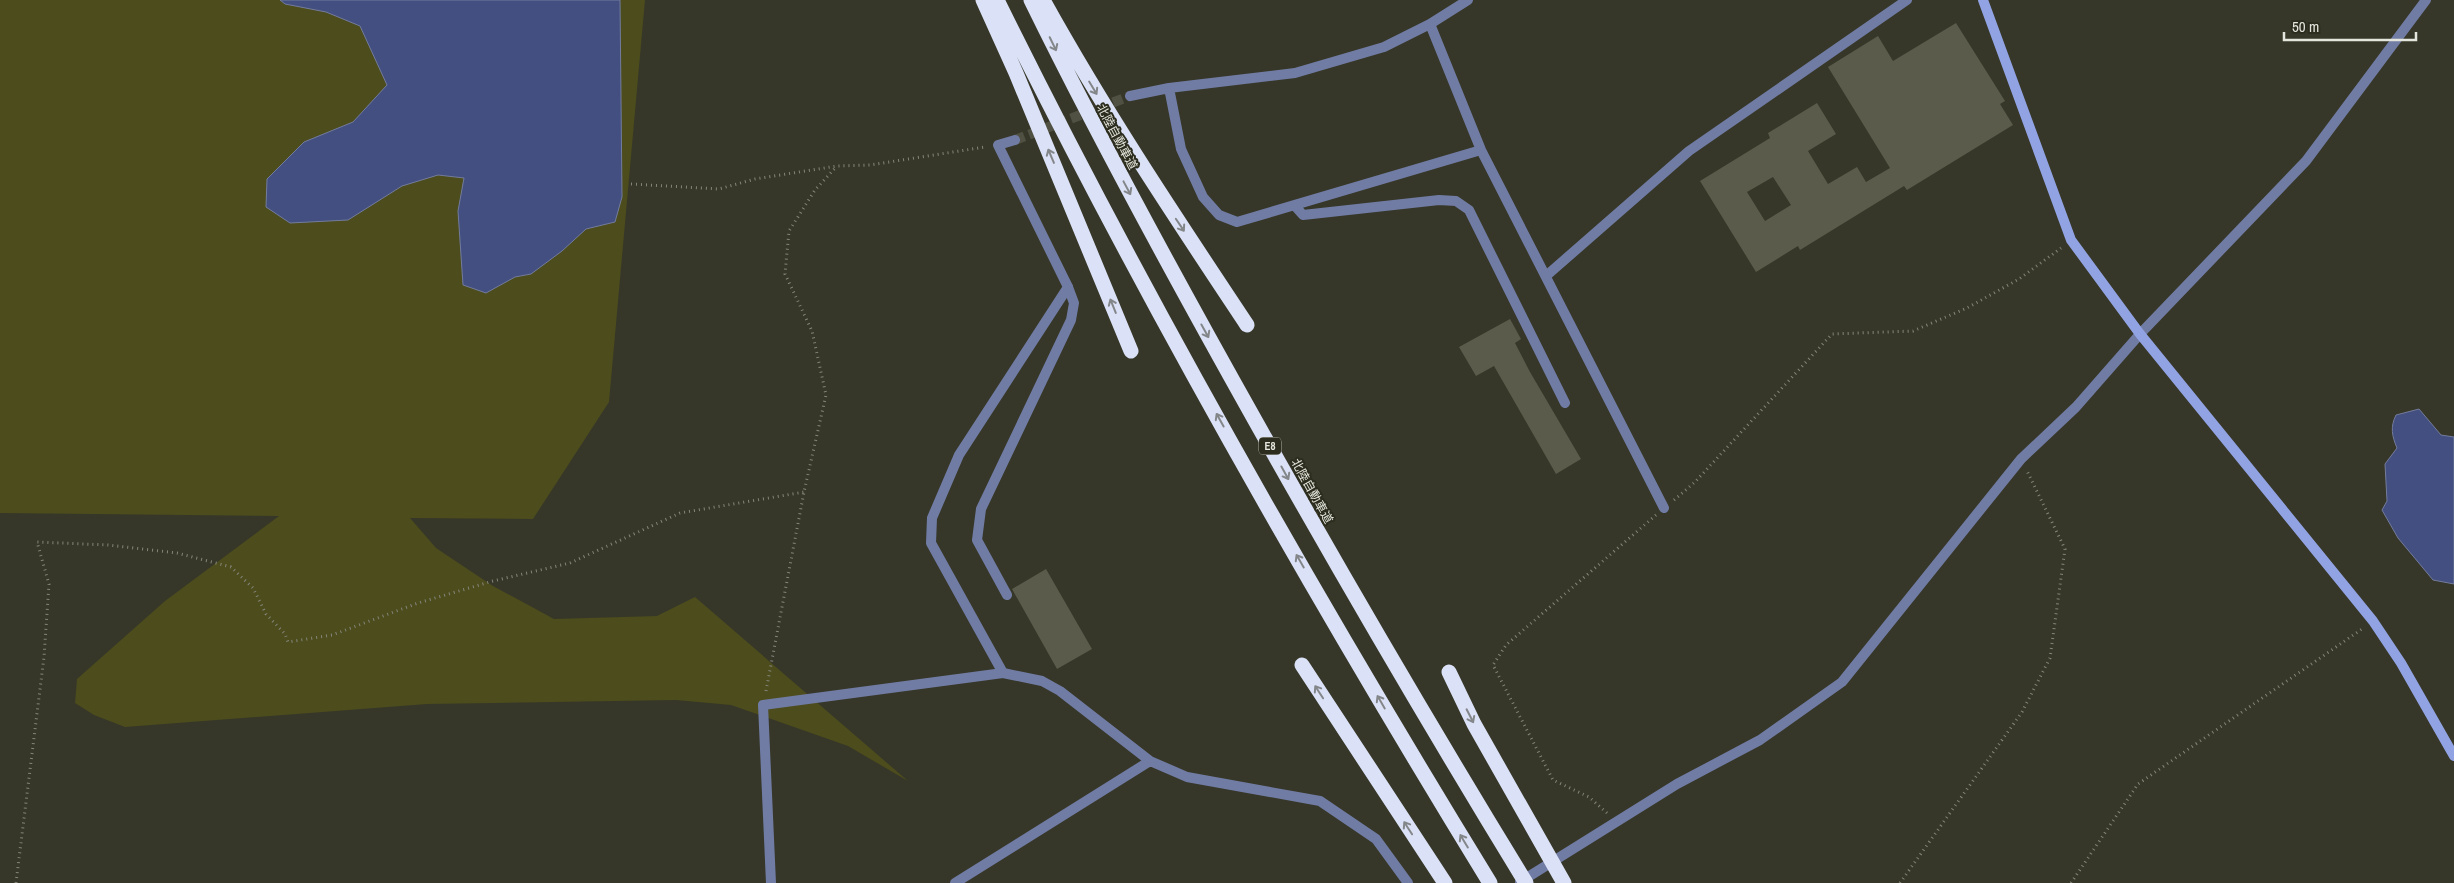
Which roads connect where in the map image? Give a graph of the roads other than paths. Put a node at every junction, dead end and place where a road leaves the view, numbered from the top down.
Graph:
1 (983, 0) edge
2 (997, 0) edge
3 (1031, 0) edge
4 (1043, 0) edge
5 (1468, 0) edge
6 (1907, 0) edge
7 (1983, 0) edge
8 (2426, 0) edge
9 (1430, 24) junction
10 (1169, 88) junction
11 (1130, 96) tunnel mouth
12 (1016, 140) tunnel mouth
13 (1481, 150) junction
14 (1295, 206) junction
15 (1546, 276) junction
16 (1068, 287) junction
17 (1247, 325) dead end
18 (2140, 334) junction
19 (1130, 351) dead end
20 (1565, 403) dead end
21 (1664, 508) road end
22 (1007, 595) dead end
23 (1302, 665) dead end
24 (1449, 672) dead end
25 (1003, 674) junction
26 (2454, 756) edge
27 (1150, 761) junction
28 (771, 883) edge
29 (955, 883) edge
30 (1408, 883) edge
31 (1445, 883) edge
32 (1490, 883) edge
33 (1519, 883) edge
34 (1526, 883) edge
35 (1564, 883) edge

19 -> 1 highway
32 -> 2 highway, E8
3 -> 34 highway, 北陸自動車道 / E8
4 -> 17 highway
5 - 9 street
6 - 15 street
7 - 18 street
8 - 18 street
9 - 10 street
9 - 13 street
10 - 11 street
10 - 14 street
12 - 16 street
13 - 14 street
13 - 15 street
14 - 20 street
15 - 21 street
16 - 22 street
16 - 25 street
18 - 26 street
18 - 33 street
31 -> 23 highway
24 -> 35 highway
25 - 27 street
25 - 28 street
27 - 29 street
27 - 30 street

